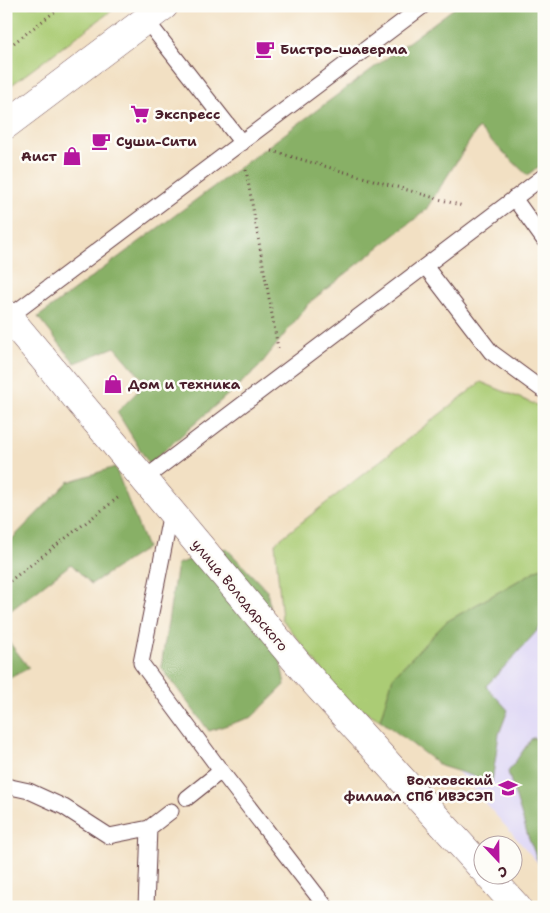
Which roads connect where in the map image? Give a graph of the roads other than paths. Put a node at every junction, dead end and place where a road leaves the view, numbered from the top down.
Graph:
1 (423, 6) edge
2 (155, 13) edge
3 (6, 125) edge
4 (242, 143) junction
5 (544, 176) edge
6 (514, 198) junction
7 (544, 240) edge
8 (425, 266) junction
9 (8, 316) edge
10 (544, 391) edge
11 (144, 479) junction
12 (171, 512) junction
13 (221, 771) junction
14 (6, 786) edge
15 (187, 798) dead end
16 (171, 811) dead end
17 (148, 828) junction
18 (472, 857) edge
19 (498, 886) edge
20 (146, 907) edge
21 (326, 907) edge
22 (518, 907) edge

1 - 4 lane
2 - 3 street
2 - 4 lane
4 - 9 lane
5 - 6 lane
6 - 7 lane
6 - 8 lane
8 - 10 lane
8 - 11 lane
9 - 11 street, улица Володарского
11 - 12 street, улица Володарского
12 - 13 lane
12 - 18 street, улица Володарского
13 - 15 lane
13 - 21 lane
14 - 17 lane
16 - 17 lane
17 - 20 lane
19 - 22 street

